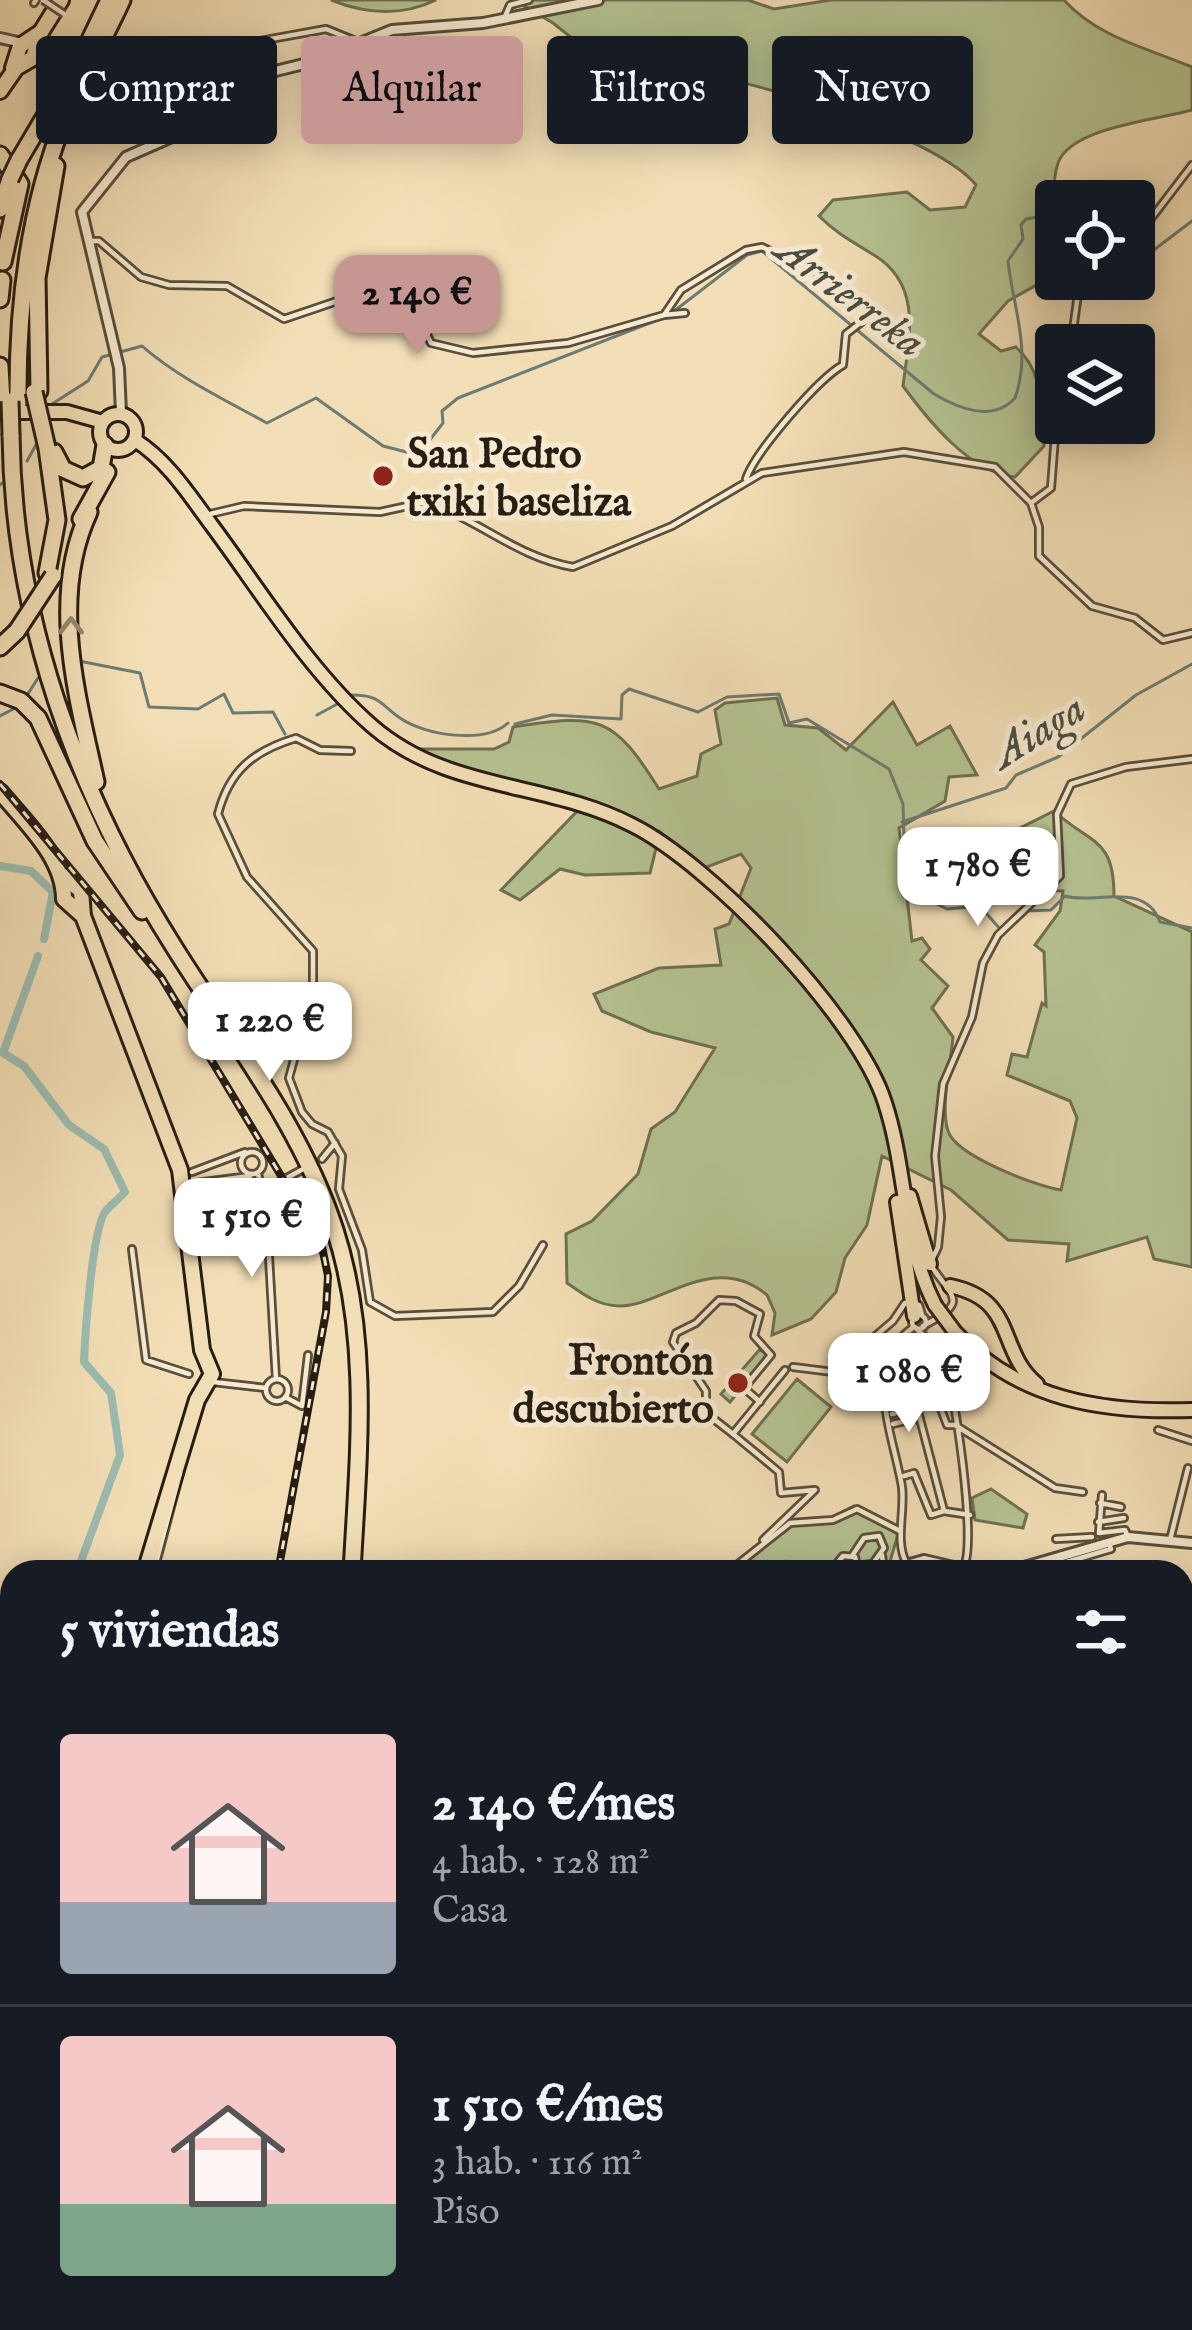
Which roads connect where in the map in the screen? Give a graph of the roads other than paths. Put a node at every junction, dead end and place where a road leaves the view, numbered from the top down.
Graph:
1 (109, 0) edge
2 (122, 0) edge
3 (529, 0) edge
4 (598, 0) edge
5 (38, 1) edge
6 (64, 11) edge
7 (504, 19) junction
8 (91, 36) edge
9 (104, 36) edge
10 (344, 36) edge
11 (378, 36) edge
12 (277, 37) edge
13 (3, 40) edge
14 (26, 51) junction
15 (0, 91) edge
16 (36, 131) edge
17 (45, 144) edge
18 (56, 144) edge
19 (64, 144) edge
20 (156, 144) edge
21 (0, 155) edge
22 (1192, 165) edge
23 (0, 209) edge
24 (1155, 213) edge
25 (88, 241) junction
26 (3, 271) edge
27 (0, 298) edge
28 (685, 313) dead end
29 (664, 314) junction
30 (0, 366) edge
31 (121, 413) junction
32 (8, 418) edge
33 (113, 437) junction
34 (1054, 444) edge
35 (49, 446) junction
36 (107, 472) junction
37 (746, 480) junction
38 (1031, 503) junction
39 (205, 517) junction
40 (50, 574) junction
41 (1192, 633) edge
42 (0, 646) edge
43 (0, 693) edge
44 (351, 751) dead end
45 (1192, 759) edge
46 (96, 782) junction
47 (0, 792) edge
48 (201, 990) junction
49 (335, 1143) junction
50 (896, 1148) junction
51 (333, 1151) junction
52 (245, 1152) junction
53 (342, 1156) junction
54 (322, 1159) dead end
55 (899, 1165) junction
56 (305, 1168) dead end
57 (192, 1172) dead end
58 (257, 1176) junction
59 (196, 1183) dead end
60 (274, 1183) junction
61 (263, 1191) junction
62 (543, 1245) dead end
63 (132, 1249) dead end
64 (930, 1264) junction
65 (952, 1293) junction
66 (936, 1312) junction
67 (915, 1319) junction
68 (308, 1355) dead end
69 (925, 1371) junction
70 (908, 1373) junction
71 (201, 1376) junction
72 (276, 1379) junction
73 (266, 1388) junction
74 (284, 1397) junction
75 (1070, 1400) junction
76 (760, 1402) junction
77 (1192, 1410) edge
78 (917, 1418) junction
79 (902, 1422) junction
80 (893, 1424) dead end
81 (955, 1425) junction
82 (1158, 1430) dead end
83 (733, 1434) junction
84 (1192, 1441) edge
85 (933, 1468) junction
86 (1188, 1468) dead end
87 (914, 1473) junction
88 (904, 1476) dead end
89 (1083, 1492) dead end
90 (1121, 1507) dead end
91 (944, 1511) junction
92 (970, 1515) junction
93 (1124, 1518) dead end
94 (1099, 1522) junction
95 (902, 1532) junction
96 (1092, 1537) dead end
97 (1057, 1539) dead end
98 (764, 1540) junction
99 (1170, 1540) junction
100 (1116, 1542) junction
101 (1192, 1543) edge
102 (854, 1557) junction
103 (150, 1560) edge
104 (356, 1560) edge
105 (357, 1560) edge
106 (742, 1560) edge
107 (840, 1560) edge
108 (856, 1560) edge
109 (883, 1560) edge
110 (906, 1560) edge
111 (970, 1560) edge
112 (1051, 1560) edge
113 (1066, 1560) edge

1 - 8 highway
2 - 9 highway
3 - 7 street
4 - 7 street
5 - 6 street, bridge
6 - 14 highway
7 - 11 street
10 - 12 street
13 - 14 street
14 - 15 highway
16 - 23 highway, bridge
17 - 32 highway
18 - 32 highway
19 - 35 highway, bridge
20 - 25 street
21 - 26 highway
22 - 24 street
25 - 29 street
25 - 31 street
26 - 27 highway
28 - 29 street
29 - 37 street
30 - 32 highway
31 - 33 main road
31 - 33 main road
32 - 33 main road
32 - 46 highway
32 - 48 highway
33 - 35 highway
33 - 36 highway
33 - 39 main road
34 - 38 street
35 - 40 highway
36 - 40 highway
46 -> 36 highway
37 - 38 street
37 - 39 street
38 - 41 street
39 - 50 main road
40 - 42 highway, bridge
43 - 48 highway
44 - 49 street
45 - 64 street
46 - 105 highway
47 - 71 highway
48 - 104 highway
49 - 51 street
49 - 53 street
50 - 55 main road
50 - 64 main road
51 - 53 street
51 - 54 street
52 - 57 street
52 - 58 street
52 - 58 street
53 - 62 street
55 - 66 main road
55 - 67 main road
56 - 60 street
58 - 59 street
58 - 60 street
58 - 61 street
60 - 61 street
61 - 72 street
63 - 71 street
64 - 65 street
65 - 66 street
65 - 75 main road
66 - 67 street
66 - 75 main road, bridge
67 - 69 street
67 - 76 street
67 - 81 street
67 - 95 street
68 - 74 street
69 - 70 street
69 - 81 street
70 - 78 street
70 - 79 street
71 - 73 street
71 - 103 highway
72 - 73 street
72 - 74 street
73 - 74 street
75 - 77 main road
76 - 83 street
76 - 83 street
78 - 79 street
78 - 85 street
79 - 80 street
81 - 89 street
81 - 92 street
82 - 84 street
83 - 98 street
85 - 87 street
85 - 91 street
86 - 99 street
87 - 88 street
87 - 91 street
90 - 94 street
91 - 92 street
92 - 111 street
93 - 94 street
94 - 100 street
95 - 98 street
95 - 110 street
96 - 97 street
98 - 106 street
99 - 100 street
99 - 101 street
100 - 112 street
100 - 113 street
102 - 107 street
102 - 108 street
102 - 109 street

